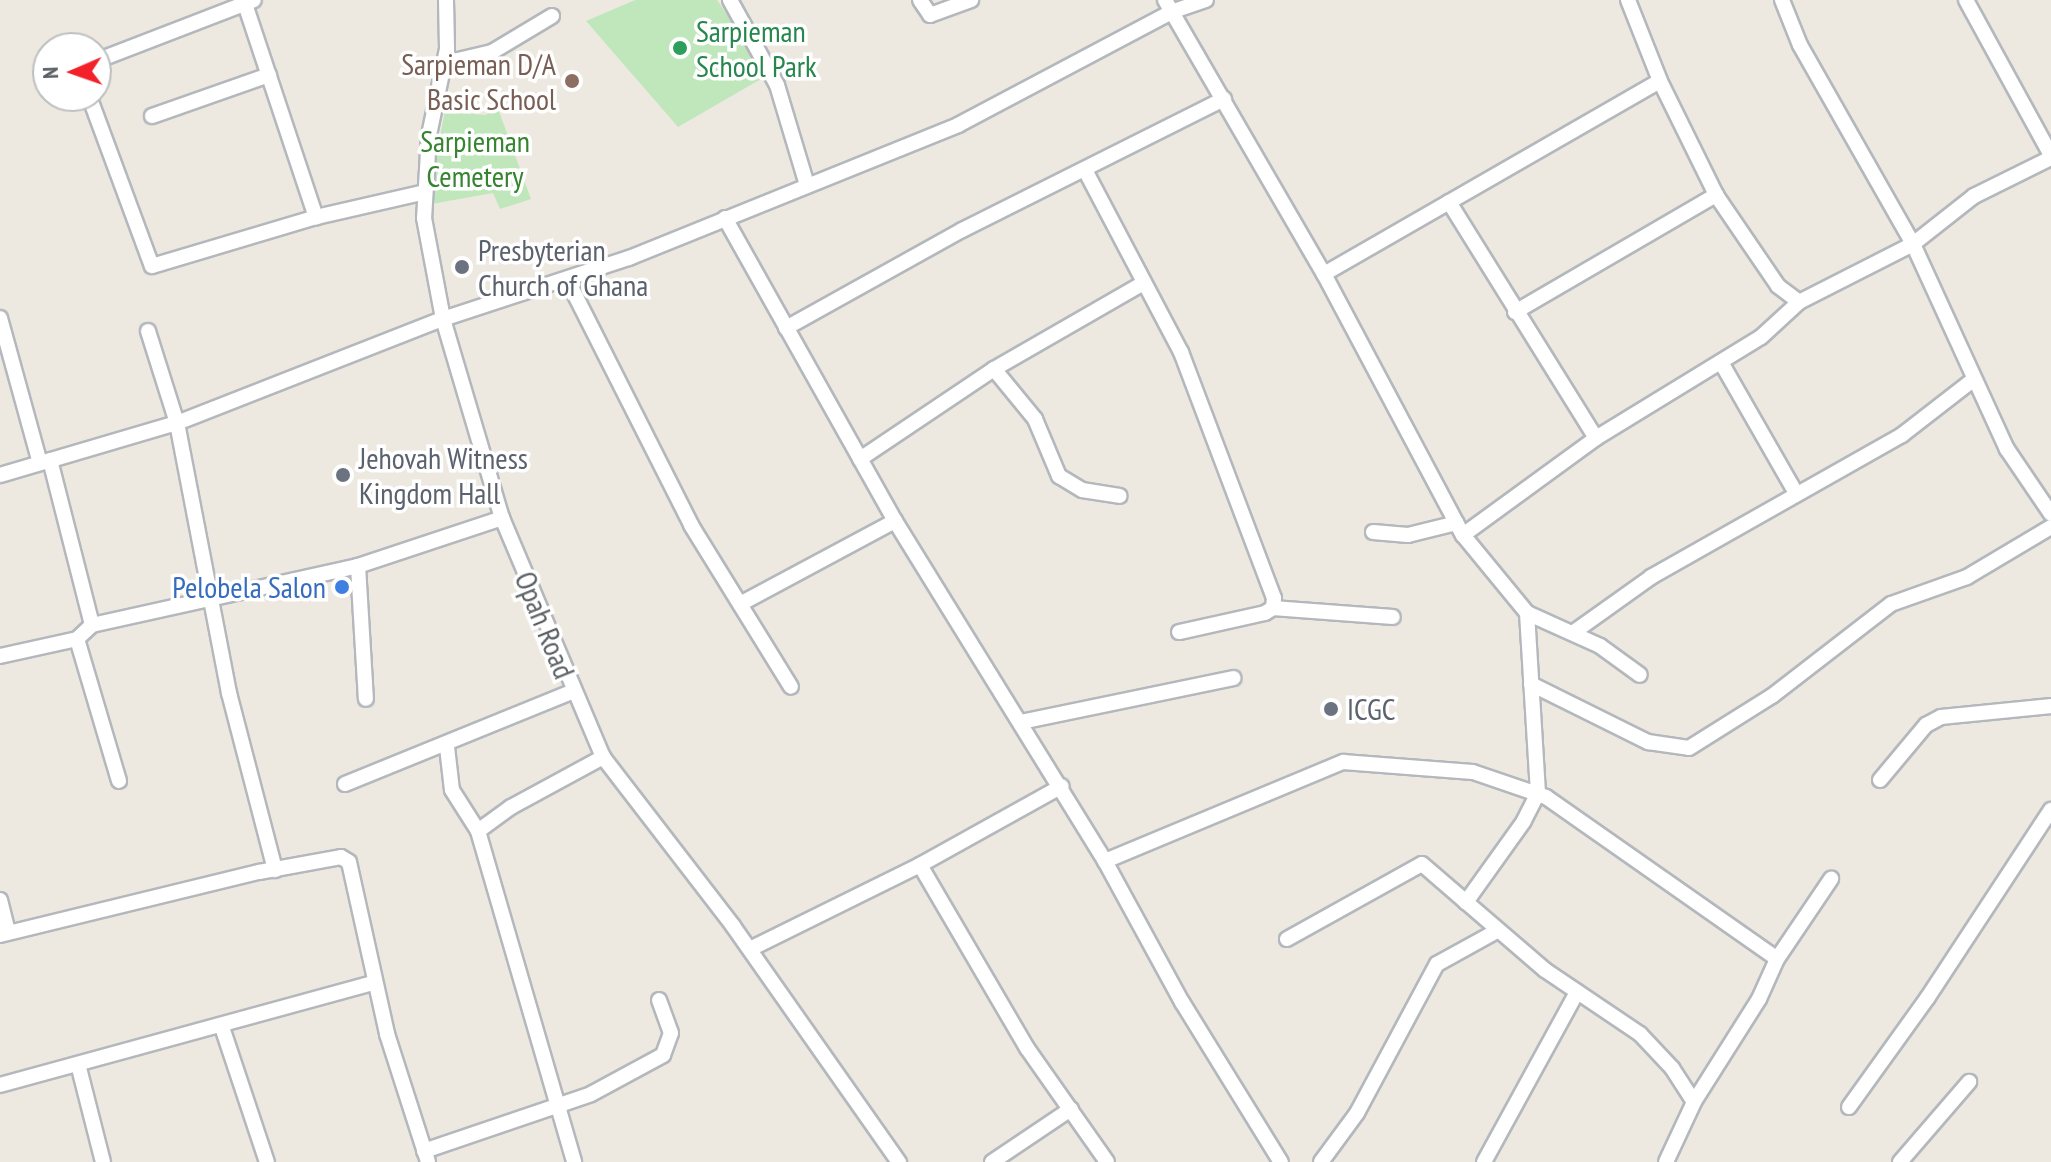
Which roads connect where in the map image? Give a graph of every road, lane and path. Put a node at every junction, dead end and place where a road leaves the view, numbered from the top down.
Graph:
1 (446, 0) edge
2 (730, 0) edge
3 (920, 0) edge
4 (971, 0) edge
5 (1206, 0) edge
6 (1628, 0) edge
7 (1966, 0) edge
8 (1783, 1) edge
9 (250, 2) edge
10 (1168, 6) edge
11 (552, 16) dead end
12 (112, 55) edge
13 (445, 63) junction
14 (269, 75) junction
15 (1660, 81) junction
16 (1224, 99) junction
17 (95, 112) edge
18 (152, 116) dead end
19 (2051, 156) edge
20 (1085, 170) junction
21 (807, 185) junction
22 (421, 193) junction
23 (1716, 195) junction
24 (1449, 202) junction
25 (316, 217) junction
26 (725, 218) junction
27 (1913, 244) junction
28 (1324, 274) junction
29 (568, 281) junction
30 (1142, 284) junction
31 (1799, 302) junction
32 (1515, 312) junction
33 (0, 318) edge
34 (443, 319) junction
35 (786, 328) junction
36 (148, 331) dead end
37 (1722, 364) junction
38 (994, 369) junction
39 (8, 374) edge
40 (1973, 380) junction
41 (177, 423) junction
42 (1596, 438) junction
43 (860, 459) junction
44 (45, 461) junction
45 (0, 475) edge
46 (1796, 493) junction
47 (1120, 496) dead end
48 (2051, 514) edge
49 (502, 518) junction
50 (895, 521) junction
51 (2051, 527) edge
52 (1460, 529) junction
53 (1373, 532) dead end
54 (358, 566) junction
55 (212, 598) junction
56 (740, 604) junction
57 (1273, 608) junction
58 (1527, 613) junction
59 (1393, 617) dead end
60 (92, 625) junction
61 (1179, 632) dead end
62 (1574, 632) junction
63 (77, 639) junction
64 (0, 656) edge
65 (1640, 675) dead end
66 (1234, 678) dead end
67 (1531, 684) junction
68 (791, 687) dead end
69 (572, 692) junction
70 (366, 699) dead end
71 (2051, 706) edge
72 (1021, 722) junction
73 (447, 747) junction
74 (603, 757) junction
75 (1880, 780) dead end
76 (119, 781) dead end
77 (345, 784) dead end
78 (1062, 786) junction
79 (1538, 793) junction
80 (2051, 810) edge
81 (478, 831) junction
82 (1105, 861) junction
83 (920, 865) junction
84 (275, 870) junction
85 (1831, 879) dead end
86 (0, 900) edge
87 (1466, 902) junction
88 (1495, 932) junction
89 (4, 933) edge
90 (1287, 939) dead end
91 (750, 949) junction
92 (1777, 959) junction
93 (374, 983) junction
94 (1577, 992) junction
95 (659, 1000) dead end
96 (222, 1027) junction
97 (78, 1064) junction
98 (1969, 1082) dead end
99 (0, 1085) edge
100 (1694, 1102) junction
101 (555, 1107) junction
102 (1849, 1107) dead end
103 (1071, 1109) junction
104 (426, 1156) edge
105 (103, 1162) edge
106 (267, 1162) edge
107 (574, 1162) edge
108 (899, 1162) edge
109 (992, 1162) edge
110 (1107, 1162) edge
111 (1281, 1162) edge
112 (1321, 1162) edge
113 (1484, 1162) edge
114 (1666, 1162) edge
115 (1900, 1162) edge

1 - 13 street, Opah Road
2 - 21 street
3 - 4 street
5 - 10 street
6 - 15 street
7 - 19 street
8 - 27 street
9 - 12 street
9 - 14 street
10 - 16 street
10 - 21 street
11 - 13 street
13 - 22 street, Opah Road
14 - 18 street
14 - 25 street
15 - 23 street
15 - 24 street
16 - 20 street
16 - 28 street
17 - 25 street
19 - 27 street
20 - 30 street
20 - 35 street
21 - 26 street
22 - 25 street
22 - 34 street, Opah Road
23 - 31 street
23 - 32 street
24 - 28 street
24 - 32 street
26 - 29 street
26 - 35 street
27 - 31 street
27 - 40 street
28 - 52 street
29 - 34 street
29 - 56 street
30 - 38 street
30 - 57 street
31 - 37 street
32 - 42 street
33 - 39 street
34 - 41 street
34 - 49 street, Opah Road
35 - 43 street
36 - 41 street
37 - 42 street
37 - 46 street
38 - 43 street
38 - 47 street
39 - 44 street
40 - 46 street
40 - 48 street
41 - 44 street
41 - 55 street
42 - 52 street
43 - 50 street
44 - 45 street
44 - 60 street
46 - 62 street
49 - 54 street
49 - 69 street, Opah Road
50 - 56 street
50 - 72 street
51 - 67 street
52 - 53 street
52 - 58 street
54 - 55 street
54 - 70 street
55 - 60 street
55 - 84 street
56 - 68 street
57 - 59 street
57 - 61 street
58 - 62 street
58 - 67 street
60 - 63 street
62 - 65 street
63 - 64 street
63 - 76 street
66 - 72 street
67 - 79 street
69 - 73 street
69 - 74 street, Opah Road
71 - 75 street
72 - 78 street
73 - 77 street
73 - 81 street
74 - 81 street
74 - 91 street, Opah Road
78 - 82 street
78 - 83 street
79 - 82 street
79 - 87 street
79 - 92 street
80 - 102 street
81 - 101 street
82 - 111 street
83 - 91 street
83 - 103 street
84 - 89 street
84 - 93 street
85 - 92 street
86 - 89 street
87 - 88 street
87 - 90 street
88 - 94 street
88 - 112 street
91 - 108 street, Opah Road
92 - 100 street
93 - 96 street
93 - 104 street
94 - 100 street
94 - 113 street
95 - 101 street
96 - 97 street
96 - 106 street
97 - 99 street
97 - 105 street
98 - 115 street
100 - 114 street
101 - 104 street
101 - 107 street
103 - 109 street
103 - 110 street

